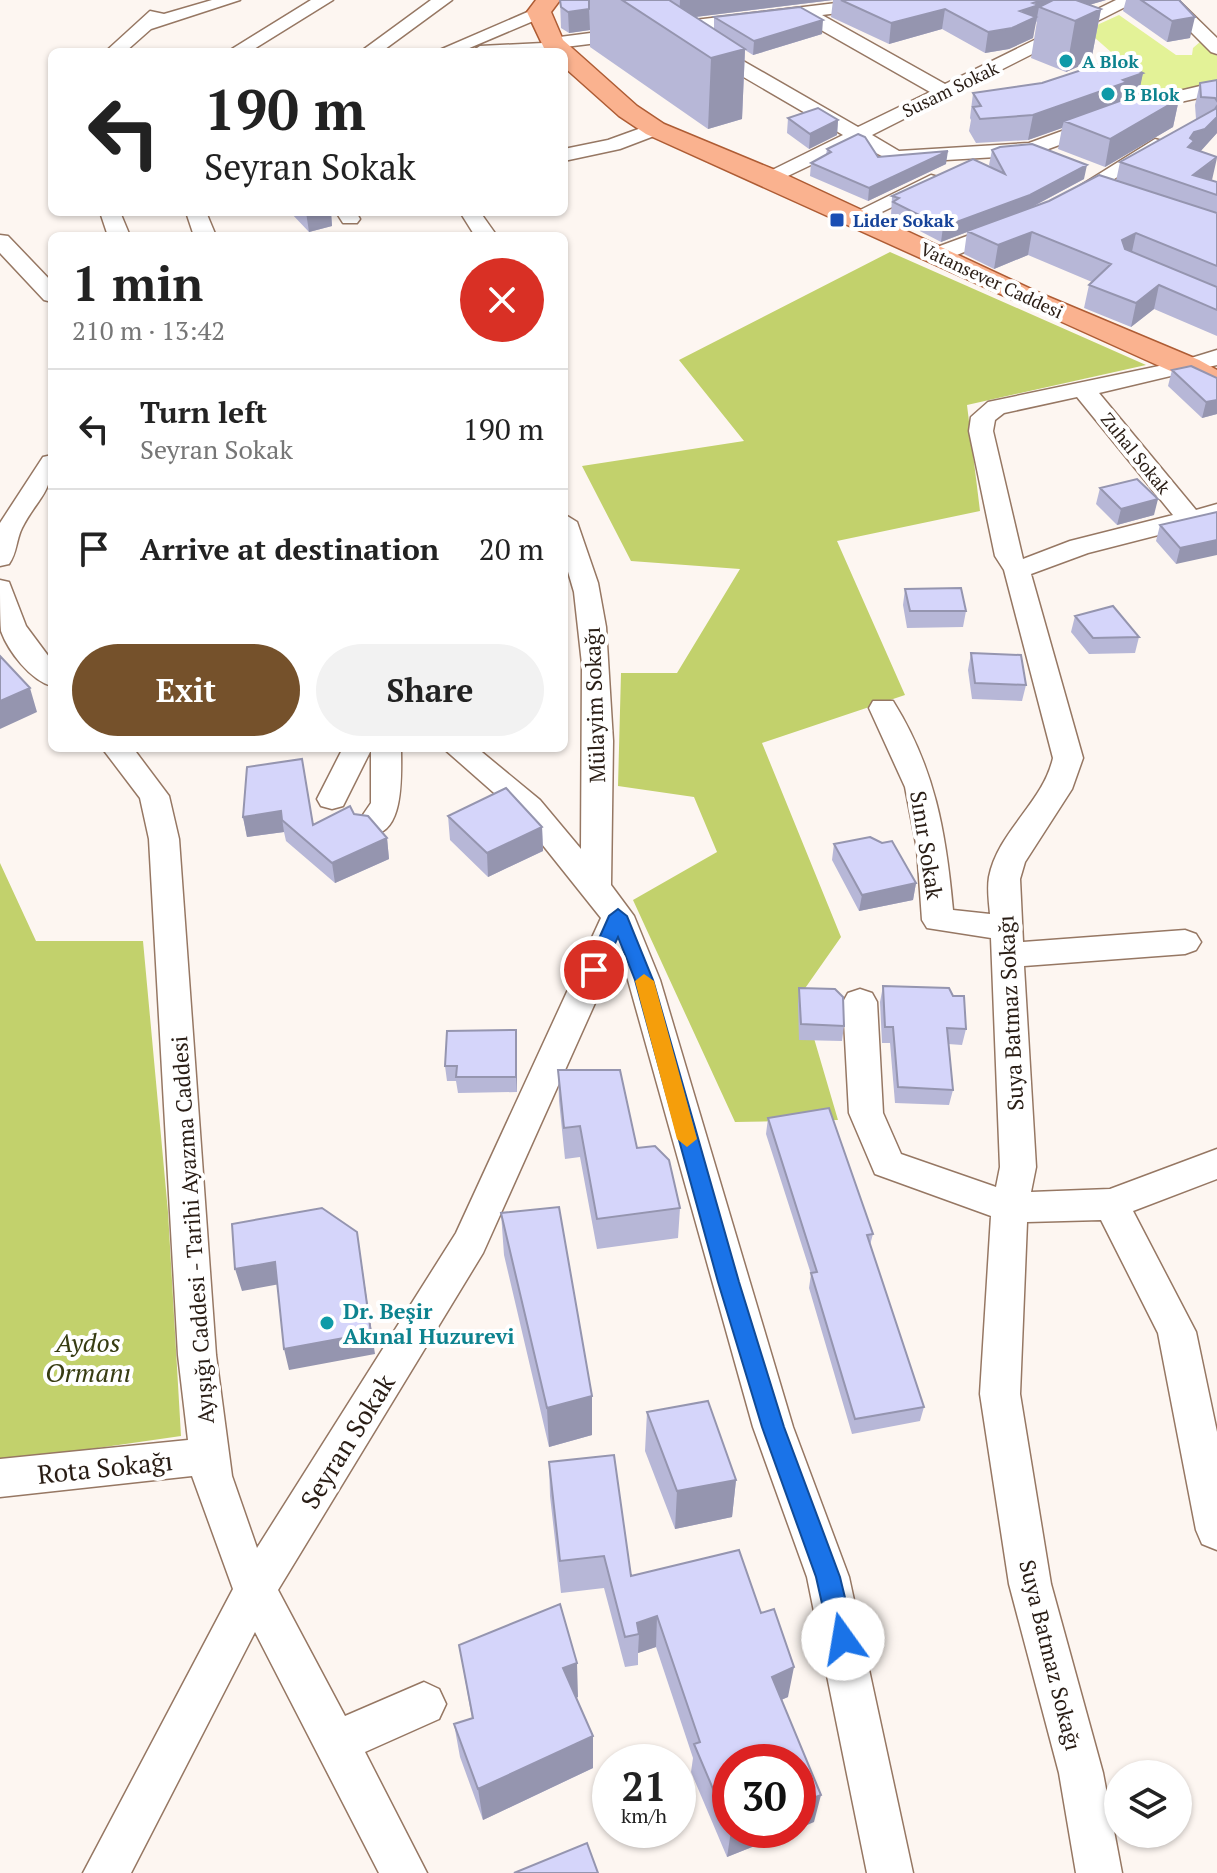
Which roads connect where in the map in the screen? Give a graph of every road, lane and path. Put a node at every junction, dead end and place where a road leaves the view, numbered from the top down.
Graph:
1 (176, 0) edge
2 (231, 0) edge
3 (324, 0) edge
4 (443, 0) edge
5 (646, 0) edge
6 (904, 0) edge
7 (1130, 0) edge
8 (1168, 0) edge
9 (544, 6) edge
10 (806, 14) junction
11 (142, 26) junction
12 (674, 29) junction
13 (1214, 40) edge
14 (118, 48) edge
15 (243, 48) edge
16 (375, 48) edge
17 (453, 48) edge
18 (559, 48) edge
19 (565, 48) edge
20 (568, 57) edge
21 (1217, 88) edge
22 (945, 92) junction
23 (1165, 100) junction
24 (1188, 117) dead end
25 (655, 129) junction
26 (855, 135) junction
27 (1173, 137) edge
28 (1032, 149) junction
29 (993, 152) junction
30 (568, 154) edge
31 (771, 178) junction
32 (1098, 182) junction
33 (1120, 197) edge
34 (1055, 206) edge
35 (856, 217) junction
36 (1031, 218) edge
37 (0, 241) edge
38 (937, 255) junction
39 (48, 291) edge
40 (1203, 362) edge
41 (1217, 383) edge
42 (1083, 389) junction
43 (48, 468) edge
44 (1217, 512) edge
45 (1188, 517) junction
46 (568, 534) edge
47 (0, 558) edge
48 (1017, 570) junction
49 (0, 588) edge
50 (6, 636) edge
51 (48, 676) edge
52 (883, 708) dead end
53 (120, 752) edge
54 (356, 752) edge
55 (386, 752) edge
56 (463, 752) edge
57 (332, 799) dead end
58 (371, 825) edge
59 (606, 904) junction
60 (1006, 942) junction
61 (1185, 942) dead end
62 (860, 1002) dead end
63 (1217, 1164) edge
64 (1111, 1204) junction
65 (1010, 1207) junction
66 (1183, 1366) junction
67 (1217, 1414) edge
68 (210, 1456) junction
69 (0, 1478) edge
70 (1217, 1530) edge
71 (255, 1589) junction
72 (424, 1704) dead end
73 (335, 1743) junction
74 (106, 1873) edge
75 (404, 1873) edge
76 (890, 1873) edge
77 (1099, 1873) edge

1 - 11 street
2 - 11 street
3 - 15 street
4 - 16 street
5 - 12 street
6 - 10 street
7 - 22 street, Susam Sokak
8 - 13 street
9 - 17 street
9 - 18 main road, Vatansever Caddesi
10 - 12 street
10 - 22 street
11 - 14 street
12 - 19 street
12 - 26 street
20 - 25 main road, Vatansever Caddesi
21 - 23 street
22 - 26 street, Susam Sokak
23 - 24 street
23 - 28 street
25 - 30 street
25 - 31 main road, Vatansever Caddesi
26 - 29 street
26 - 31 street, Susam Sokak
27 - 32 street
28 - 29 street
28 - 32 street
29 - 35 street
31 - 35 main road, Vatansever Caddesi
32 - 33 street
32 - 34 street
35 - 38 main road, Vatansever Caddesi
36 - 38 street
37 - 39 street
38 - 40 main road, Vatansever Caddesi
40 - 41 main road, Vatansever Caddesi
40 - 42 street, Suya Batmaz Sokağı
42 - 45 street, Zuhal Sokak
42 - 48 street, Suya Batmaz Sokağı
43 - 47 street
44 - 45 street
45 - 48 street
46 - 59 street, Mülayim Sokağı
48 - 60 street, Suya Batmaz Sokağı
49 - 50 street
50 - 51 street
52 - 60 street, Sınır Sokak
53 - 68 street, Ayışığı Caddesi - Tarihi Ayazma Caddesi
54 - 57 street
55 - 58 street
56 - 59 street
59 - 71 street, Seyran Sokak
59 - 76 street
60 - 61 street
60 - 65 street, Suya Batmaz Sokağı
62 - 65 street
63 - 64 street
64 - 65 street
64 - 66 street
65 - 77 street, Suya Batmaz Sokağı
66 - 67 street
66 - 70 street
68 - 69 street, Rota Sokağı
68 - 71 street, Ayışığı Caddesi - Tarihi Ayazma Caddesi
71 - 73 street, Ayışığı Caddesi - Tarihi Ayazma Caddesi
71 - 74 street, Seyran Sokak
72 - 73 street
73 - 75 street, Ayışığı Caddesi - Tarihi Ayazma Caddesi

